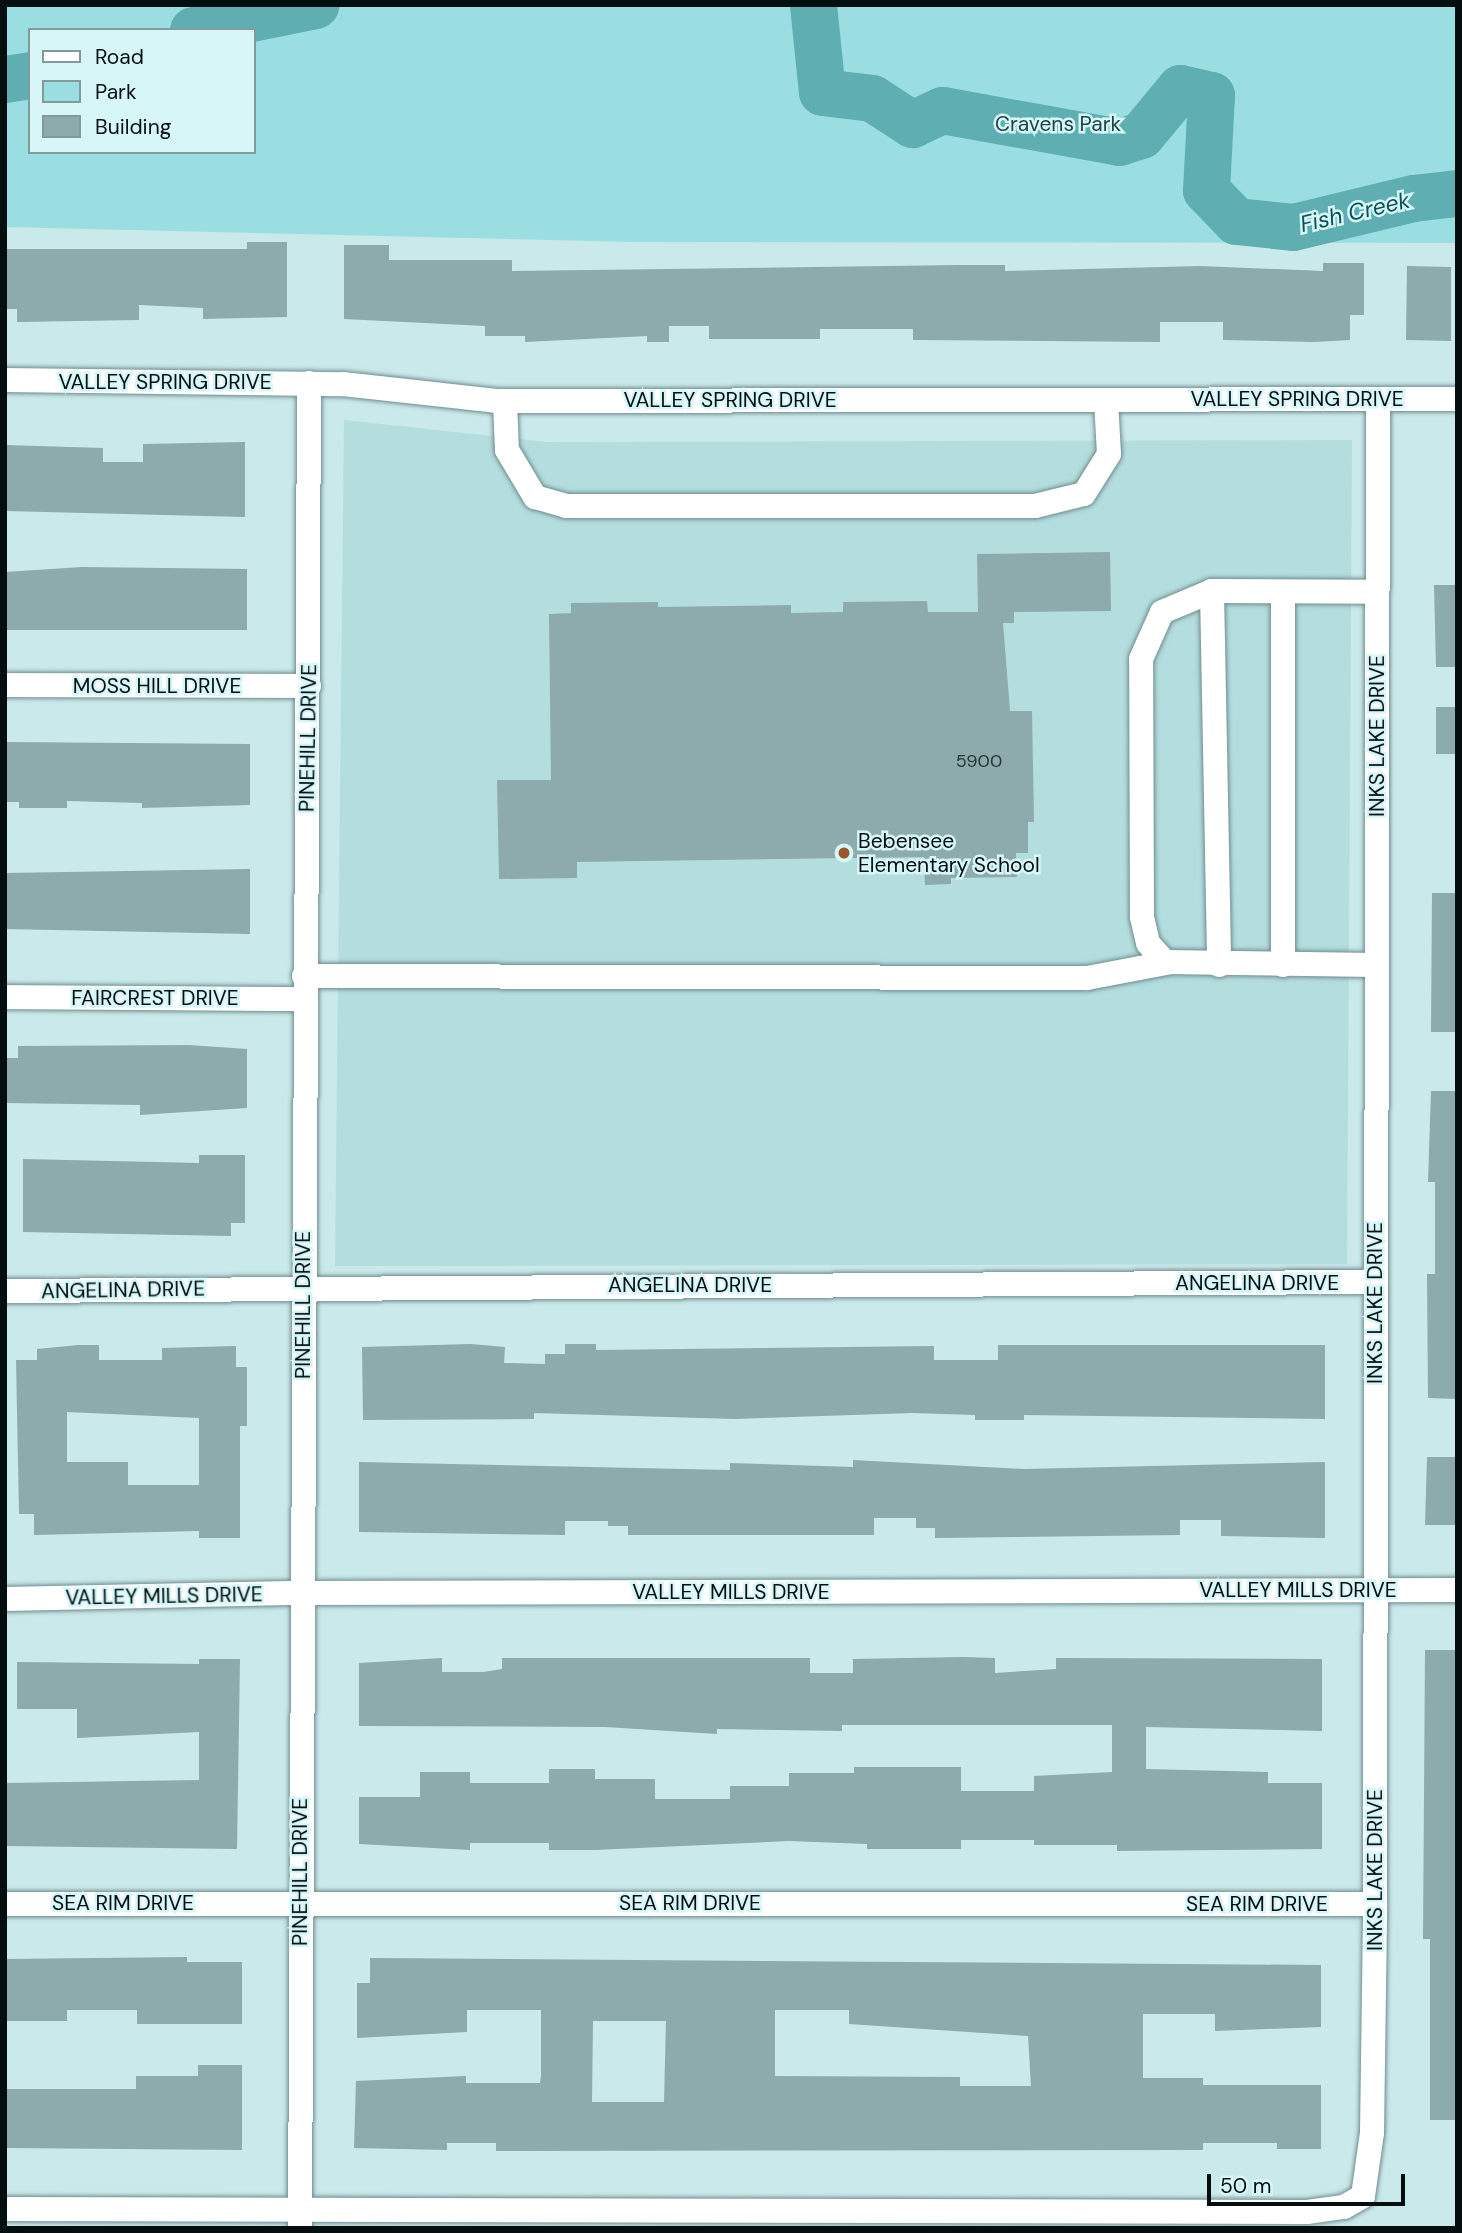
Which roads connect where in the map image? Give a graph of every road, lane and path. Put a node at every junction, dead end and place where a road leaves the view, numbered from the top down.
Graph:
1 (5, 380) edge
2 (309, 383) junction
3 (1378, 399) junction
4 (1457, 399) edge
5 (1106, 400) junction
6 (505, 401) junction
7 (1212, 591) junction
8 (1377, 592) junction
9 (1283, 594) junction
10 (5, 685) edge
11 (309, 686) junction
12 (1172, 962) junction
13 (1219, 965) junction
14 (1283, 965) junction
15 (1376, 965) junction
16 (304, 987) junction
17 (5, 997) edge
18 (1375, 1282) junction
19 (303, 1287) junction
20 (5, 1291) edge
21 (1376, 1590) junction
22 (1457, 1590) edge
23 (301, 1593) junction
24 (5, 1599) edge
25 (300, 1902) junction
26 (5, 1904) edge
27 (1375, 1904) junction
28 (5, 2209) edge
29 (300, 2220) edge

1 - 2 street, VALLEY SPRING DRIVE
2 - 6 street, VALLEY SPRING DRIVE
2 - 11 street, PINEHILL DRIVE
3 - 4 street, VALLEY SPRING DRIVE
3 - 5 street, VALLEY SPRING DRIVE
3 - 8 street, INKS LAKE DRIVE
5 - 6 street, VALLEY SPRING DRIVE
5 - 6 street
7 - 9 street
7 - 12 street
7 - 13 street
8 - 9 street
8 - 15 street, INKS LAKE DRIVE
9 - 14 street
10 - 11 street, MOSS HILL DRIVE
11 - 16 street, PINEHILL DRIVE
12 - 13 street, FAIRCREST DRIVE
12 - 16 street, FAIRCREST DRIVE
13 - 14 street, FAIRCREST DRIVE
14 - 15 street, FAIRCREST DRIVE
15 - 18 street, INKS LAKE DRIVE
16 - 17 street, FAIRCREST DRIVE
16 - 19 street, PINEHILL DRIVE
18 - 19 street, ANGELINA DRIVE
18 - 21 street, INKS LAKE DRIVE
19 - 20 street, ANGELINA DRIVE
19 - 23 street, PINEHILL DRIVE
21 - 22 street, VALLEY MILLS DRIVE
21 - 23 street, VALLEY MILLS DRIVE
21 - 27 street, INKS LAKE DRIVE
23 - 24 street, VALLEY MILLS DRIVE
23 - 25 street, PINEHILL DRIVE
25 - 26 street, SEA RIM DRIVE
25 - 27 street, SEA RIM DRIVE
25 - 29 street, PINEHILL DRIVE
27 - 29 street, INKS LAKE DRIVE
28 - 29 street

